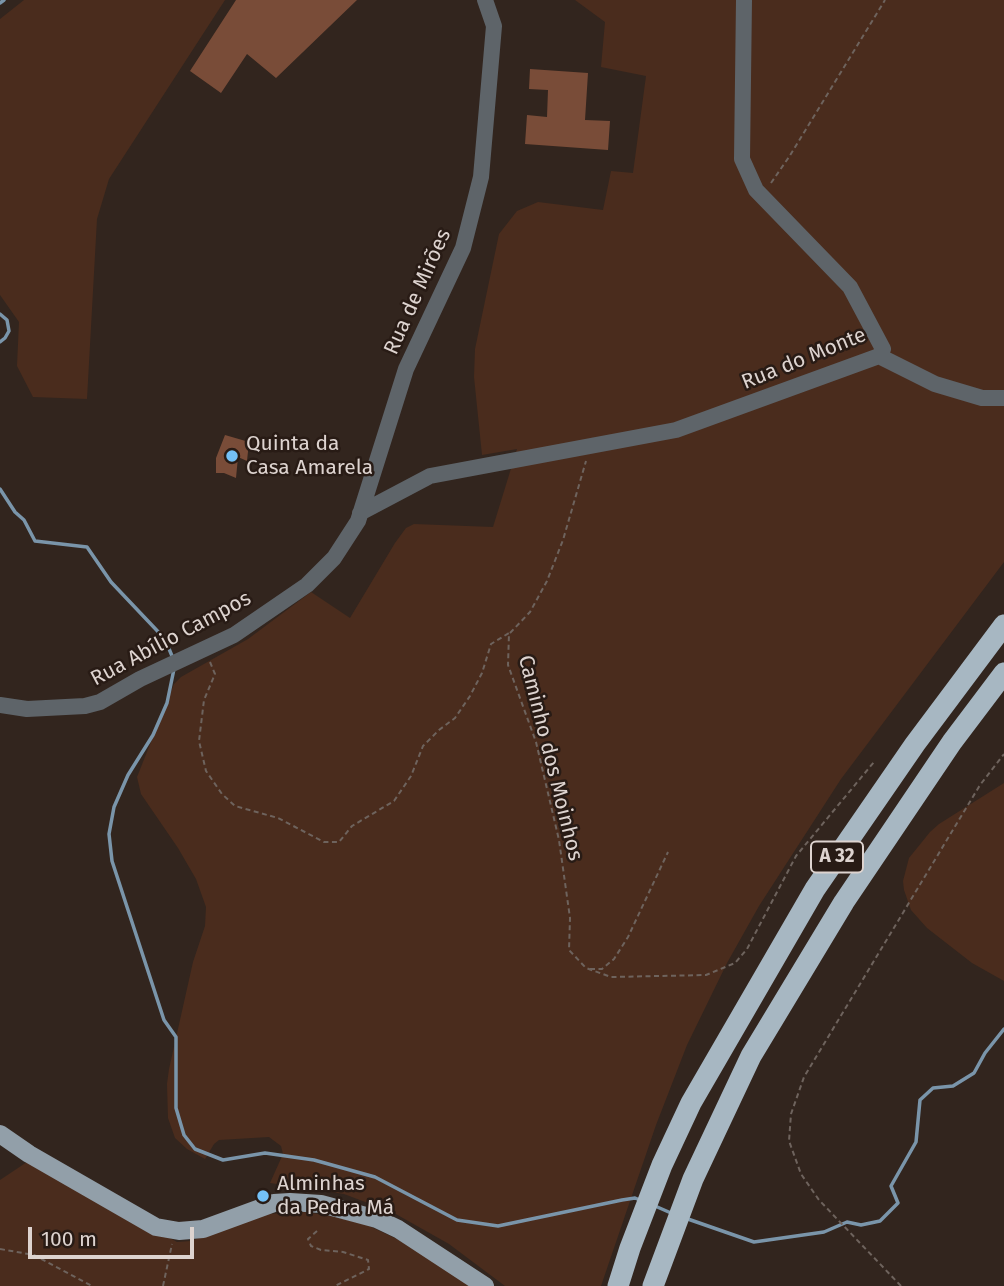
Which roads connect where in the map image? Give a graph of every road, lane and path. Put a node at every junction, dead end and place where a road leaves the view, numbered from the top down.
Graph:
1 (485, 0) edge
2 (744, 0) edge
3 (885, 0) edge
4 (760, 195) junction
5 (879, 356) junction
6 (1004, 398) edge
7 (590, 445) junction
8 (360, 513) junction
9 (1004, 625) edge
10 (509, 634) junction
11 (212, 645) junction
12 (1004, 673) edge
13 (0, 705) edge
14 (1004, 754) edge
15 (874, 762) dead end
16 (668, 852) dead end
17 (586, 968) junction
18 (0, 1134) edge
19 (179, 1231) junction
20 (317, 1231) dead end
21 (0, 1250) edge
22 (92, 1286) edge
23 (163, 1286) edge
24 (335, 1286) edge
25 (485, 1286) edge
26 (618, 1286) edge
27 (653, 1286) edge
28 (901, 1286) edge

1 - 8 street, Rua de Mirões
2 - 4 street, Rua do Monte
3 - 4 path
4 - 5 street, Rua do Monte
5 - 6 street
5 - 7 street, Rua do Monte
7 - 8 street, Rua do Monte
7 - 10 path
8 - 11 street, Rua Abílio Campos
9 - 26 highway, A 32
10 - 11 path, Caminho dos Moinhos
10 - 17 path, Caminho dos Moinhos
11 - 13 street, Rua Abílio Campos
12 - 27 highway, A 32
14 - 28 path
15 - 17 path
16 - 17 path
18 - 19 main road
19 - 23 path
19 - 25 main road
20 - 24 path
21 - 22 path

